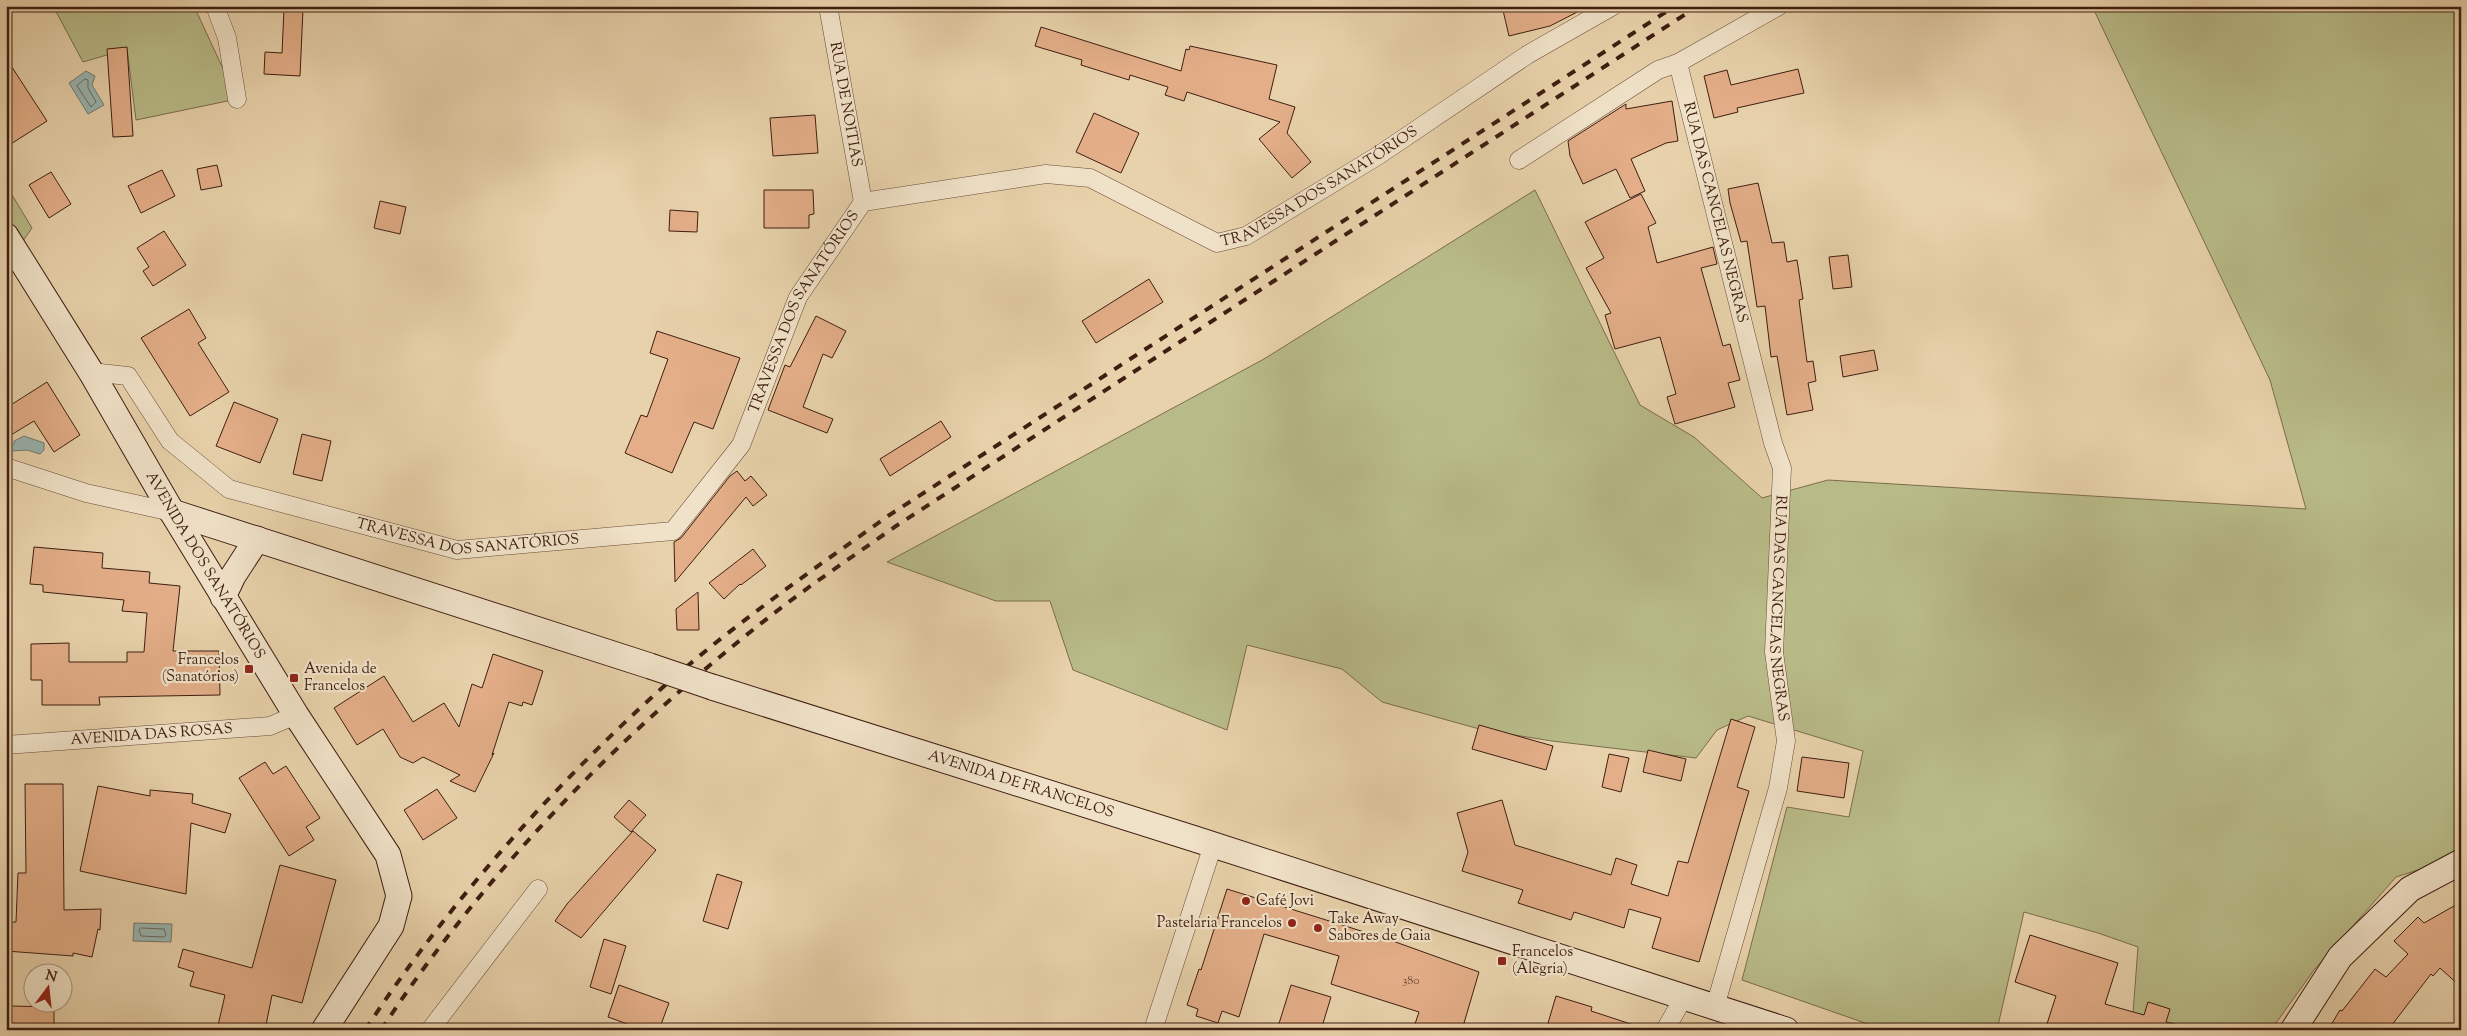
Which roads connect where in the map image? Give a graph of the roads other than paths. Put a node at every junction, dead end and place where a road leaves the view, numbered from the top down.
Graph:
1 (215, 6) edge
2 (828, 6) edge
3 (1613, 6) edge
4 (1779, 6) edge
5 (1678, 63) junction
6 (237, 99) dead end
7 (1519, 160) dead end
8 (864, 202) junction
9 (6, 236) edge
10 (91, 372) junction
11 (6, 467) edge
12 (172, 512) junction
13 (257, 539) junction
14 (223, 597) junction
15 (296, 715) junction
16 (6, 745) edge
17 (1213, 845) junction
18 (2461, 862) edge
19 (538, 889) dead end
20 (1684, 996) junction
21 (1715, 1007) junction
22 (324, 1030) edge
23 (430, 1030) edge
24 (1153, 1030) edge
25 (1665, 1030) edge
26 (1786, 1030) edge
27 (2293, 1030) edge

1 - 6 street
2 - 8 street, RUA DE NOITIAS
3 - 8 street, TRAVESSA DOS SANATÓRIOS
4 - 5 street
5 - 7 street
5 - 21 street, RUA DAS CANCELAS NEGRAS
8 - 10 street, TRAVESSA DOS SANATÓRIOS
9 - 10 main road, AVENIDA DOS SANATÓRIOS
10 - 12 main road, AVENIDA DOS SANATÓRIOS
11 - 12 street
12 - 13 main road, AVENIDA DE FRANCELOS
12 - 14 main road, AVENIDA DOS SANATÓRIOS
13 - 14 main road
13 - 17 main road, AVENIDA DE FRANCELOS, bridge
14 - 15 main road, AVENIDA DOS SANATÓRIOS
15 - 16 street, AVENIDA DAS ROSAS
15 - 22 main road, AVENIDA DOS SANATÓRIOS
17 - 20 main road, AVENIDA DE FRANCELOS
17 - 24 street
18 - 27 main road
19 - 23 street
20 - 21 main road, AVENIDA DE FRANCELOS
20 - 25 street
21 - 26 main road, AVENIDA DE FRANCELOS

